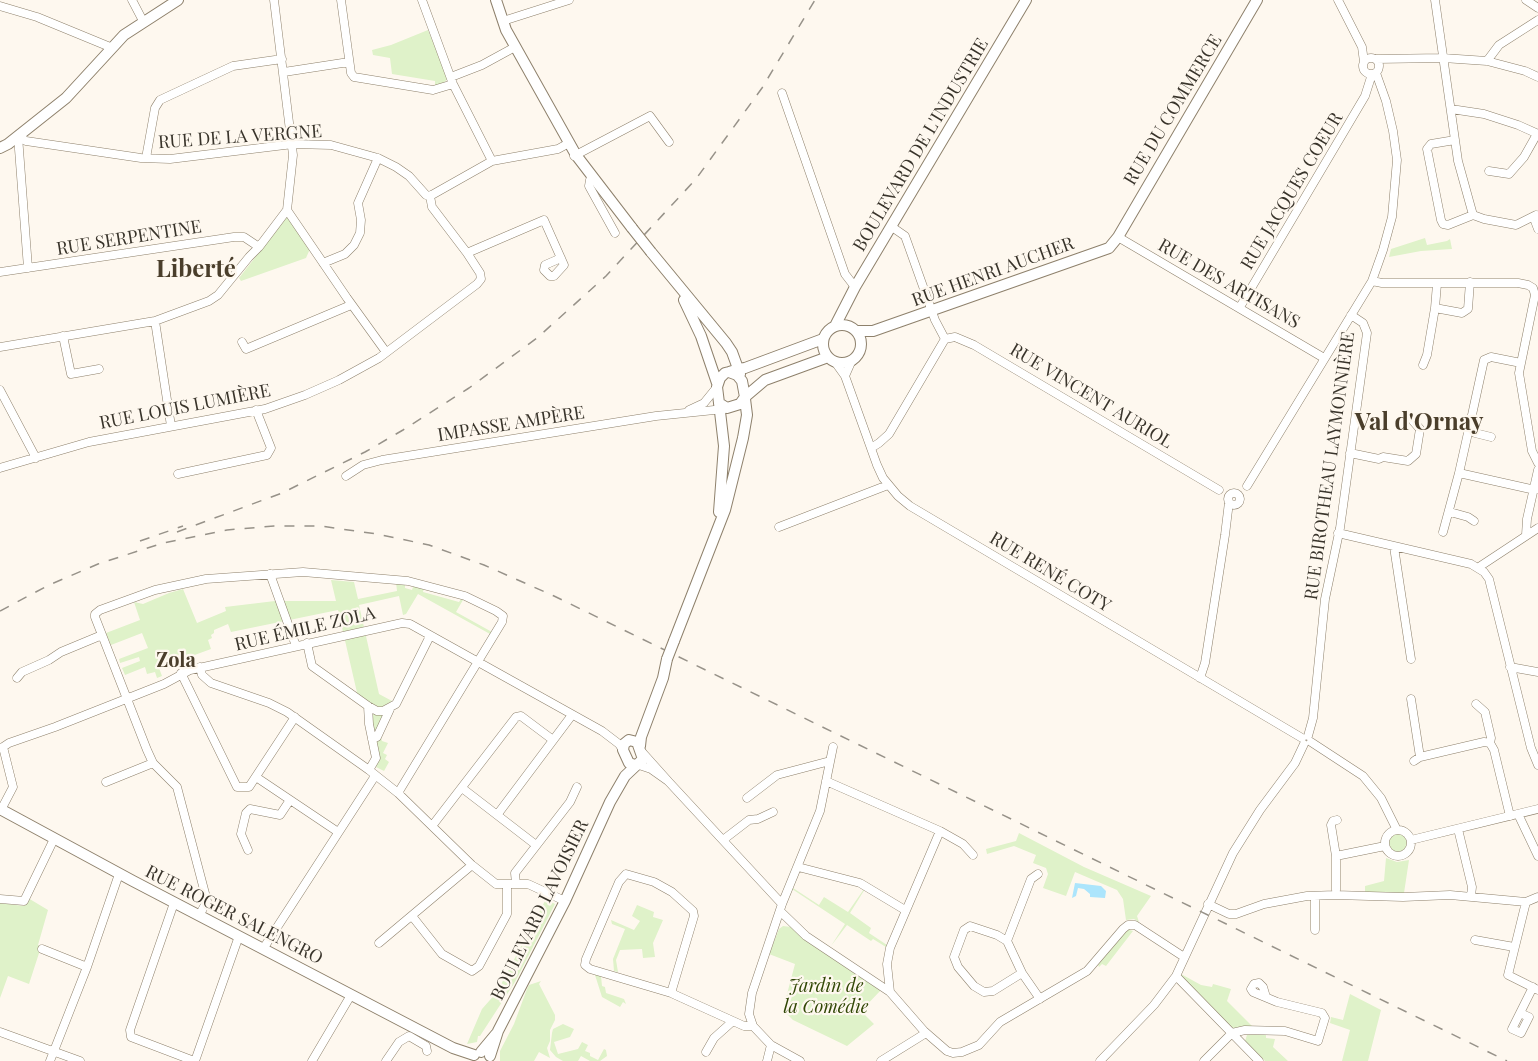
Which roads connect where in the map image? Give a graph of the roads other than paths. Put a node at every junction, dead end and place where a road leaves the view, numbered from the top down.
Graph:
1 (132, 0) edge
2 (178, 0) edge
3 (274, 0) edge
4 (341, 0) edge
5 (422, 0) edge
6 (496, 0) edge
7 (569, 0) edge
8 (1026, 0) edge
9 (1257, 0) edge
10 (1338, 0) edge
11 (1435, 0) edge
12 (1526, 0) edge
13 (0, 6) edge
14 (1538, 8) edge
15 (1538, 20) edge
16 (143, 21) junction
17 (503, 21) junction
18 (110, 47) junction
19 (515, 47) junction
20 (1443, 58) junction
21 (282, 59) junction
22 (1487, 61) junction
23 (349, 62) junction
24 (1372, 66) junction
25 (284, 72) junction
26 (1538, 77) edge
27 (452, 81) junction
28 (782, 93) dead end
29 (1451, 109) junction
30 (1538, 134) edge
31 (18, 136) junction
32 (1455, 140) junction
33 (669, 142) dead end
34 (293, 144) junction
35 (568, 144) junction
36 (0, 148) edge
37 (575, 156) junction
38 (146, 158) junction
39 (378, 158) junction
40 (492, 160) junction
41 (1489, 171) dead end
42 (595, 183) junction
43 (430, 196) junction
44 (287, 210) junction
45 (1537, 214) edge
46 (1473, 215) junction
47 (1516, 225) junction
48 (892, 227) junction
49 (1538, 230) edge
50 (615, 233) dead end
51 (1118, 237) junction
52 (259, 248) junction
53 (467, 253) junction
54 (561, 258) dead end
55 (323, 262) junction
56 (28, 268) junction
57 (0, 272) edge
58 (480, 273) joint
59 (668, 273) junction
60 (1372, 281) junction
61 (1470, 282) junction
62 (1437, 284) junction
63 (855, 287) junction
64 (351, 305) junction
65 (844, 307) junction
66 (1240, 307) junction
67 (1435, 308) junction
68 (1535, 308) edge
69 (932, 311) junction
70 (1351, 315) junction
71 (155, 321) junction
72 (835, 326) junction
73 (853, 329) junction
74 (873, 331) junction
75 (63, 336) junction
76 (823, 339) junction
77 (945, 339) junction
78 (242, 342) dead end
79 (861, 345) junction
80 (0, 347) edge
81 (386, 352) junction
82 (732, 352) junction
83 (1324, 358) junction
84 (831, 359) junction
85 (764, 360) junction
86 (852, 360) junction
87 (1521, 363) junction
88 (1423, 365) dead end
89 (99, 369) dead end
90 (734, 370) junction
91 (846, 376) junction
92 (717, 385) junction
93 (0, 390) edge
94 (745, 398) junction
95 (722, 407) junction
96 (256, 410) junction
97 (684, 413) junction
98 (1413, 421) dead end
99 (1470, 424) junction
100 (171, 426) junction
101 (1491, 437) dead end
102 (871, 448) junction
103 (1350, 453) junction
104 (36, 458) junction
105 (1538, 459) edge
106 (0, 468) edge
107 (1538, 470) edge
108 (1459, 473) junction
109 (178, 474) dead end
110 (346, 476) dead end
111 (888, 485) junction
112 (1535, 490) junction
113 (1233, 498) junction
114 (1450, 512) junction
115 (1474, 521) dead end
116 (778, 527) dead end
117 (1538, 528) edge
118 (1443, 532) dead end
119 (716, 533) junction
120 (1338, 533) junction
121 (1526, 535) junction
122 (1394, 547) junction
123 (1479, 567) junction
124 (270, 574) junction
125 (102, 635) junction
126 (430, 636) junction
127 (307, 644) junction
128 (296, 646) junction
129 (667, 659) junction
130 (1411, 659) dead end
131 (479, 663) junction
132 (200, 667) junction
133 (1510, 667) junction
134 (1538, 672) edge
135 (181, 673) junction
136 (17, 678) dead end
137 (1200, 678) junction
138 (127, 699) junction
139 (1411, 699) dead end
140 (1476, 705) dead end
141 (368, 706) junction
142 (390, 709) junction
143 (572, 715) junction
144 (295, 717) junction
145 (372, 738) junction
146 (553, 740) junction
147 (1306, 740) junction
148 (1490, 743) junction
149 (2, 746) edge
150 (626, 747) junction
151 (833, 747) dead end
152 (641, 749) junction
153 (830, 762) junction
154 (153, 763) junction
155 (637, 765) junction
156 (1538, 765) edge
157 (372, 773) junction
158 (256, 777) junction
159 (668, 781) junction
160 (826, 781) junction
161 (106, 782) dead end
162 (577, 787) dead end
163 (462, 788) junction
164 (398, 793) junction
165 (747, 798) dead end
166 (290, 800) junction
167 (610, 802) junction
168 (1538, 809) edge
169 (1, 810) edge
170 (773, 812) dead end
171 (497, 815) junction
172 (1514, 815) junction
173 (1337, 820) dead end
174 (432, 826) junction
175 (1458, 829) junction
176 (1397, 830) junction
177 (940, 831) junction
178 (338, 832) junction
179 (54, 839) junction
180 (723, 840) junction
181 (1411, 840) junction
182 (536, 845) junction
183 (1385, 846) junction
184 (248, 850) dead end
185 (973, 855) dead end
186 (1336, 856) junction
187 (1538, 856) edge
188 (471, 865) junction
189 (798, 867) junction
190 (119, 874) junction
191 (1038, 874) dead end
192 (511, 885) junction
193 (1336, 890) dead end
194 (1315, 897) junction
195 (1472, 897) junction
196 (1538, 897) edge
197 (0, 898) edge
198 (565, 901) junction
199 (1526, 902) junction
200 (174, 903) junction
201 (1208, 904) junction
202 (781, 907) junction
203 (905, 910) junction
204 (199, 916) junction
205 (412, 916) junction
206 (1315, 930) dead end
207 (239, 936) junction
208 (1475, 940) dead end
209 (1006, 941) junction
210 (380, 943) dead end
211 (1514, 947) junction
212 (42, 949) dead end
213 (263, 949) junction
214 (1184, 957) junction
215 (87, 967) junction
216 (1023, 973) junction
217 (1176, 976) junction
218 (1535, 988) edge
219 (890, 992) junction
220 (671, 993) junction
221 (351, 994) junction
222 (1266, 997) dead end
223 (1040, 999) junction
224 (1520, 1013) dead end
225 (733, 1021) junction
226 (753, 1026) junction
227 (0, 1032) edge
228 (926, 1033) junction
229 (1232, 1034) junction
230 (771, 1046) junction
231 (427, 1051) dead end
232 (55, 1052) junction
233 (706, 1053) dead end
234 (480, 1058) edge
235 (50, 1061) edge
236 (80, 1061) edge
237 (194, 1061) edge
238 (312, 1061) edge
239 (386, 1061) edge
240 (767, 1061) edge
241 (800, 1061) edge
242 (881, 1061) edge
243 (1100, 1061) edge
244 (1204, 1061) edge
245 (1259, 1061) edge

1 - 16 street
2 - 16 main road
3 - 21 street
4 - 23 street
5 - 27 street
6 - 17 main road
7 - 17 street
8 - 48 main road, BOULEVARD DE L'INDUSTRIE
9 - 51 main road, RUE DU COMMERCE
10 - 24 street
11 - 20 street
12 - 14 street
13 - 18 street
15 - 22 street
16 - 18 main road
17 - 19 main road
18 - 31 main road
19 - 27 street
19 - 35 main road
20 - 22 street
20 - 24 street
20 - 29 street
21 - 25 street
21 - 38 street
22 - 26 street
23 - 25 street
23 - 27 street
24 - 60 street
24 - 66 street, RUE JACQUES COEUR
25 - 34 street
27 - 40 street
28 - 63 street
29 - 30 street
29 - 32 street
30 - 41 street
31 - 36 main road
31 - 38 street, RUE DE LA VERGNE
31 - 56 street
32 - 46 street
32 - 46 street
33 - 37 street
34 - 38 street, RUE DE LA VERGNE
34 - 39 street, RUE DE LA VERGNE
34 - 44 street
35 - 37 main road
35 - 40 street
37 - 42 main road
39 - 43 street, RUE DE LA VERGNE
39 - 55 street
40 - 43 street
42 - 50 street
42 - 59 main road, bridge
43 - 53 street, RUE DE LA VERGNE
44 - 52 street
44 - 55 street
45 - 47 street
45 - 49 street
46 - 47 street
47 - 49 street
48 - 63 main road, BOULEVARD DE L'INDUSTRIE
48 - 69 street
51 - 66 street, RUE DES ARTISANS
51 - 69 main road, RUE HENRI AUCHER
52 - 56 street, RUE SERPENTINE
52 - 71 street
53 - 54 street
53 - 58 street, RUE DE LA VERGNE
55 - 64 street
56 - 57 street, RUE SERPENTINE
58 - 81 street, RUE LOUIS LUMIÈRE
59 - 82 main road
59 - 92 main road, BOULEVARD LAVOISIER
60 - 62 street
60 - 70 street
61 - 62 street
61 - 67 street
61 - 68 street
62 - 67 street
63 - 65 main road, BOULEVARD DE L'INDUSTRIE
64 - 78 street
64 - 81 street
65 - 72 main road, BOULEVARD DE L'INDUSTRIE
65 - 73 main road
66 - 83 street, RUE DES ARTISANS
67 - 88 street
68 - 87 street
69 - 74 main road, RUE HENRI AUCHER
69 - 77 street
70 - 83 street
70 - 103 street, RUE BIROTHEAU LAYMONNIÈRE
71 - 75 street
71 - 100 street
72 - 73 main road
72 - 76 main road
73 - 74 main road, RUE HENRI AUCHER
73 - 79 main road
74 - 79 main road
75 - 80 street
75 - 89 street
76 - 84 main road
76 - 85 main road
77 - 102 street
77 - 113 street, RUE VINCENT AURIOL
79 - 86 main road
81 - 96 street, RUE LOUIS LUMIÈRE
82 - 85 main road
82 - 90 main road
83 - 113 street
84 - 86 main road
84 - 91 street, RUE RENÉ COTY
84 - 94 main road
85 - 90 main road
86 - 91 street
87 - 99 street
87 - 105 street
90 - 92 main road
90 - 94 main road, BOULEVARD LAVOISIER
91 - 102 street, RUE RENÉ COTY
92 - 95 main road, BOULEVARD LAVOISIER
92 - 97 street, IMPASSE AMPÈRE
93 - 104 street
94 - 95 main road
94 - 119 main road, BOULEVARD LAVOISIER
95 - 97 street, IMPASSE AMPÈRE
95 - 119 main road, BOULEVARD LAVOISIER
96 - 100 street, RUE LOUIS LUMIÈRE
96 - 109 street
97 - 110 street, IMPASSE AMPÈRE
98 - 103 street
99 - 101 street
99 - 108 street
100 - 104 street, RUE LOUIS LUMIÈRE
102 - 111 street, RUE RENÉ COTY
103 - 120 street, RUE BIROTHEAU LAYMONNIÈRE
104 - 106 street, RUE LOUIS LUMIÈRE
107 - 112 street
108 - 112 street
108 - 114 street
111 - 116 street
111 - 137 street, RUE RENÉ COTY
112 - 121 street
113 - 137 street
114 - 115 street
114 - 118 street
117 - 121 street
119 - 129 main road, BOULEVARD LAVOISIER, bridge
120 - 122 street
120 - 147 street, RUE BIROTHEAU LAYMONNIÈRE
121 - 123 street
122 - 123 street
122 - 130 street
123 - 133 street
124 - 125 street
124 - 128 street
124 - 131 street
125 - 136 street
125 - 138 street
126 - 127 street, RUE ÉMILE ZOLA
126 - 131 street, RUE ÉMILE ZOLA
126 - 142 street
127 - 128 street, RUE ÉMILE ZOLA
127 - 141 street
128 - 132 street, RUE ÉMILE ZOLA
129 - 150 main road, BOULEVARD LAVOISIER
129 - 152 main road, BOULEVARD LAVOISIER
131 - 143 street, RUE ÉMILE ZOLA
131 - 164 street
132 - 135 street, RUE ÉMILE ZOLA
132 - 144 street
133 - 134 street
133 - 156 street
135 - 138 street, RUE ÉMILE ZOLA
135 - 158 street
137 - 147 street, RUE RENÉ COTY
138 - 149 street, RUE ÉMILE ZOLA
138 - 154 street
139 - 148 street
140 - 148 street
141 - 142 street
141 - 145 street
142 - 145 street
143 - 146 street
143 - 150 street, RUE ÉMILE ZOLA
144 - 157 street
144 - 158 street
145 - 157 street
146 - 163 street
146 - 171 street
147 - 176 street, RUE RENÉ COTY
147 - 201 street, RUE BIROTHEAU LAYMONNIÈRE
148 - 172 street
149 - 169 street
150 - 152 main road
150 - 155 main road
150 - 167 main road, BOULEVARD LAVOISIER
151 - 153 street
152 - 155 main road, BOULEVARD LAVOISIER
152 - 159 street
153 - 160 street
153 - 165 street
154 - 161 street
154 - 204 street
155 - 159 street
155 - 167 main road, BOULEVARD LAVOISIER
157 - 164 street
157 - 178 street
158 - 166 street
159 - 180 street
160 - 177 street
160 - 189 street
162 - 182 street
163 - 171 street
163 - 174 street
164 - 174 street
166 - 178 street
166 - 184 street
167 - 198 main road, BOULEVARD LAVOISIER
168 - 172 street
169 - 179 main road, RUE ROGER SALENGRO
170 - 180 street
171 - 182 street
172 - 175 street
172 - 187 street
173 - 186 street
174 - 188 street
175 - 181 street
175 - 195 street
176 - 181 street
176 - 183 street
177 - 185 street
177 - 203 street
178 - 213 street
179 - 190 main road, RUE ROGER SALENGRO
179 - 197 street
180 - 202 street
181 - 183 street
182 - 192 street
183 - 186 street
186 - 193 street
188 - 192 street
188 - 205 street
189 - 202 street
189 - 203 street
190 - 200 main road, RUE ROGER SALENGRO
190 - 215 street
191 - 209 street
192 - 198 street
192 - 205 street
194 - 195 street
194 - 201 street
194 - 206 street
195 - 199 street
196 - 199 street
198 - 234 main road, BOULEVARD LAVOISIER
199 - 211 street
200 - 204 main road, RUE ROGER SALENGRO
200 - 237 street
201 - 214 street, RUE BIROTHEAU LAYMONNIÈRE
202 - 219 street
202 - 226 street
203 - 219 street
204 - 207 main road, RUE ROGER SALENGRO
205 - 210 street
207 - 213 main road, RUE ROGER SALENGRO
207 - 237 street
208 - 211 street
209 - 216 street
209 - 216 street
211 - 218 street
212 - 215 street
213 - 221 main road, RUE ROGER SALENGRO
214 - 217 street, RUE BIROTHEAU LAYMONNIÈRE
214 - 223 street
215 - 232 street
216 - 223 street
217 - 229 street
217 - 243 street, RUE BIROTHEAU LAYMONNIÈRE
218 - 224 street
219 - 228 street
220 - 220 street
220 - 225 street
221 - 234 main road, RUE ROGER SALENGRO
221 - 238 street
222 - 229 street
223 - 228 street
225 - 226 street
225 - 233 street
226 - 230 street
227 - 232 street
228 - 242 street
229 - 244 street
229 - 245 street
230 - 240 street
230 - 241 street
231 - 239 street
232 - 235 street
232 - 236 street

